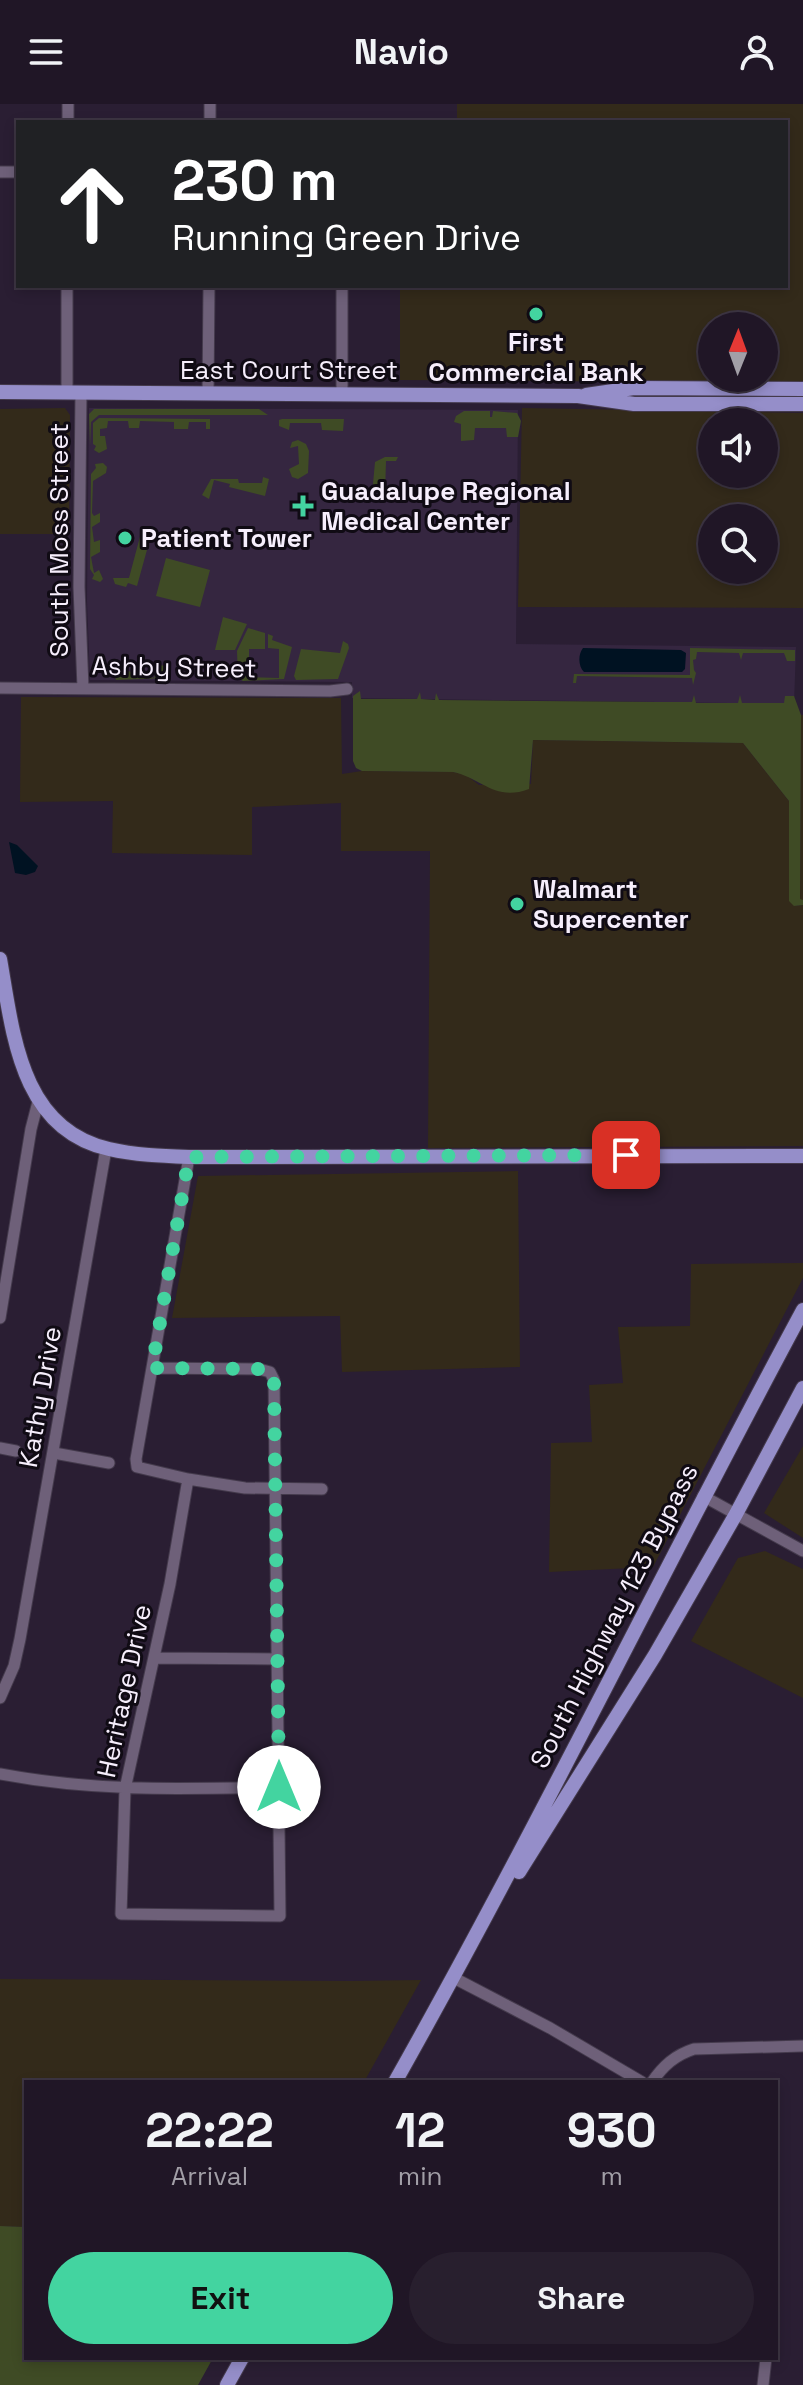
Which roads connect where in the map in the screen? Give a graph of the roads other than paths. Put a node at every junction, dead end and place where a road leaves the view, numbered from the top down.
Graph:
1 (67, 288) edge
2 (209, 288) edge
3 (342, 288) edge
4 (803, 389) edge
5 (0, 392) edge
6 (74, 392) junction
7 (208, 394) junction
8 (342, 394) junction
9 (578, 396) junction
10 (803, 404) edge
11 (0, 688) edge
12 (83, 688) junction
13 (347, 689) dead end
14 (0, 959) edge
15 (38, 1102) junction
16 (106, 1149) junction
17 (803, 1156) edge
18 (189, 1157) junction
19 (803, 1310) edge
20 (0, 1318) edge
21 (152, 1368) junction
22 (803, 1388) edge
23 (0, 1448) edge
24 (16, 1451) dead end
25 (54, 1453) junction
26 (109, 1463) dead end
27 (188, 1479) junction
28 (276, 1489) junction
29 (322, 1489) dead end
30 (703, 1496) junction
31 (736, 1514) junction
32 (803, 1551) edge
33 (155, 1658) junction
34 (278, 1659) junction
35 (0, 1698) edge
36 (0, 1774) edge
37 (279, 1787) junction
38 (125, 1789) junction
39 (471, 1946) junction
40 (454, 1978) junction
41 (803, 2046) edge
42 (396, 2080) edge
43 (639, 2080) edge
44 (654, 2080) edge
45 (241, 2360) edge
46 (766, 2360) edge
47 (227, 2385) edge
48 (763, 2385) edge

1 - 6 street, South Moss Street
2 - 7 street
3 - 8 street
4 - 9 main road, East Court Street
5 - 6 main road, East Court Street
6 - 7 main road, East Court Street
6 - 12 street, South Moss Street
7 - 8 main road, East Court Street
8 - 9 main road, East Court Street
9 - 10 main road, East Court Street
11 - 12 street, Ashby Street
12 - 13 street, Ashby Street
14 - 15 main road
15 - 16 main road
15 - 20 street
16 - 18 main road
16 - 25 street, Kathy Drive
17 - 18 main road
18 - 21 street
19 - 30 main road, South Highway 123 Bypass
21 - 27 street
21 - 28 street
22 - 31 main road, South Highway 123 Bypass
23 - 24 street
25 - 26 street
25 - 35 street, Kathy Drive
27 - 28 street
27 - 33 street, Heritage Drive
28 - 29 street
28 - 34 street
30 - 31 street
30 - 39 main road, South Highway 123 Bypass
31 - 32 street
31 - 39 main road, South Highway 123 Bypass
33 - 34 street
33 - 38 street, Heritage Drive
34 - 37 street
36 - 38 street
37 - 38 street
37 - 38 street, Heritage Drive
39 - 40 main road, South Highway 123 Bypass
40 - 42 main road, South Highway 123 Bypass
40 - 43 street
41 - 44 street
45 - 47 main road
46 - 48 street

